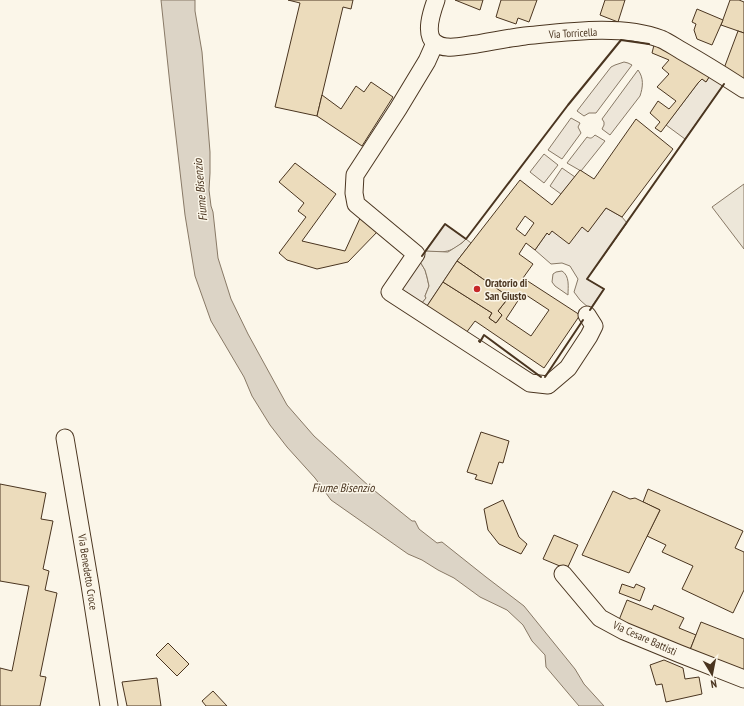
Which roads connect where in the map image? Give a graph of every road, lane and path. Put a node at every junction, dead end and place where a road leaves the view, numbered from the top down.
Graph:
1 (436, 0) edge
2 (435, 43) junction
3 (744, 89) edge
4 (587, 315) dead end
5 (65, 438) dead end
6 (563, 574) dead end
7 (744, 678) edge
8 (108, 706) edge

1 - 2 street
2 - 3 street, Via Torricella
2 - 4 street
5 - 8 street, Via Benedetto Croce
6 - 7 street, Via Cesare Battisti

